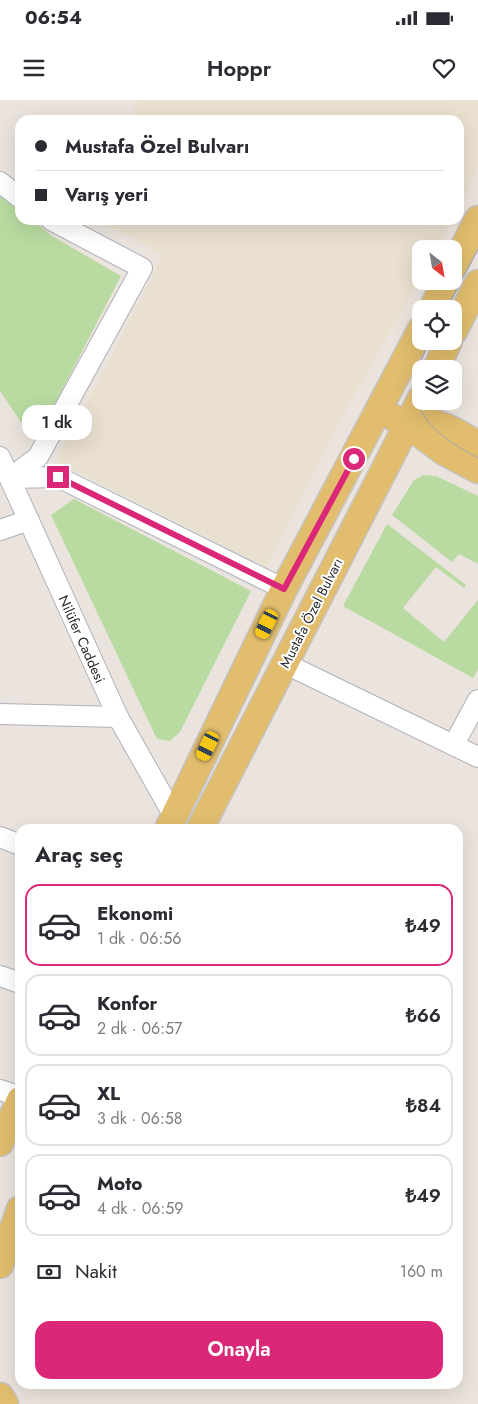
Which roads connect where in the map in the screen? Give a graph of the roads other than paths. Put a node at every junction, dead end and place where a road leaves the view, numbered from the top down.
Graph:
1 (0, 182) edge
2 (15, 194) edge
3 (478, 219) edge
4 (60, 225) edge
5 (462, 250) edge
6 (478, 283) edge
7 (462, 315) edge
8 (412, 347) edge
9 (380, 410) junction
10 (415, 410) edge
11 (408, 425) junction
12 (478, 445) edge
13 (0, 456) edge
14 (478, 470) edge
15 (10, 478) junction
16 (29, 520) junction
17 (0, 530) edge
18 (284, 589) junction
19 (286, 664) junction
20 (478, 700) edge
21 (0, 714) edge
22 (118, 717) junction
23 (454, 744) junction
24 (478, 757) edge
25 (171, 822) edge
26 (203, 824) edge
27 (0, 837) edge
28 (15, 843) edge
29 (0, 976) edge
30 (15, 981) edge
31 (0, 1090) edge
32 (15, 1097) edge
33 (15, 1110) edge
34 (0, 1143) edge
35 (15, 1223) edge
36 (0, 1265) edge
37 (0, 1396) edge
38 (5, 1404) edge

1 - 2 street
3 - 5 main road
4 - 15 street
6 - 7 main road
8 - 9 main road
9 - 11 main road
9 - 18 main road
10 - 11 main road, Mustafa Özel Bulvarı
11 - 12 main road
11 - 14 main road
11 - 19 main road, Mustafa Özel Bulvarı
13 - 15 street, Nilüfer Caddesi
15 - 16 street, Nilüfer Caddesi
15 - 18 street
16 - 17 street
16 - 22 street, Nilüfer Caddesi
18 - 25 main road
19 - 23 street
19 - 26 main road, Mustafa Özel Bulvarı
20 - 23 street
21 - 22 street
22 - 25 street, Nilüfer Caddesi
23 - 24 street
27 - 28 street
29 - 30 street
31 - 32 street
33 - 34 main road
35 - 36 main road
37 - 38 main road

